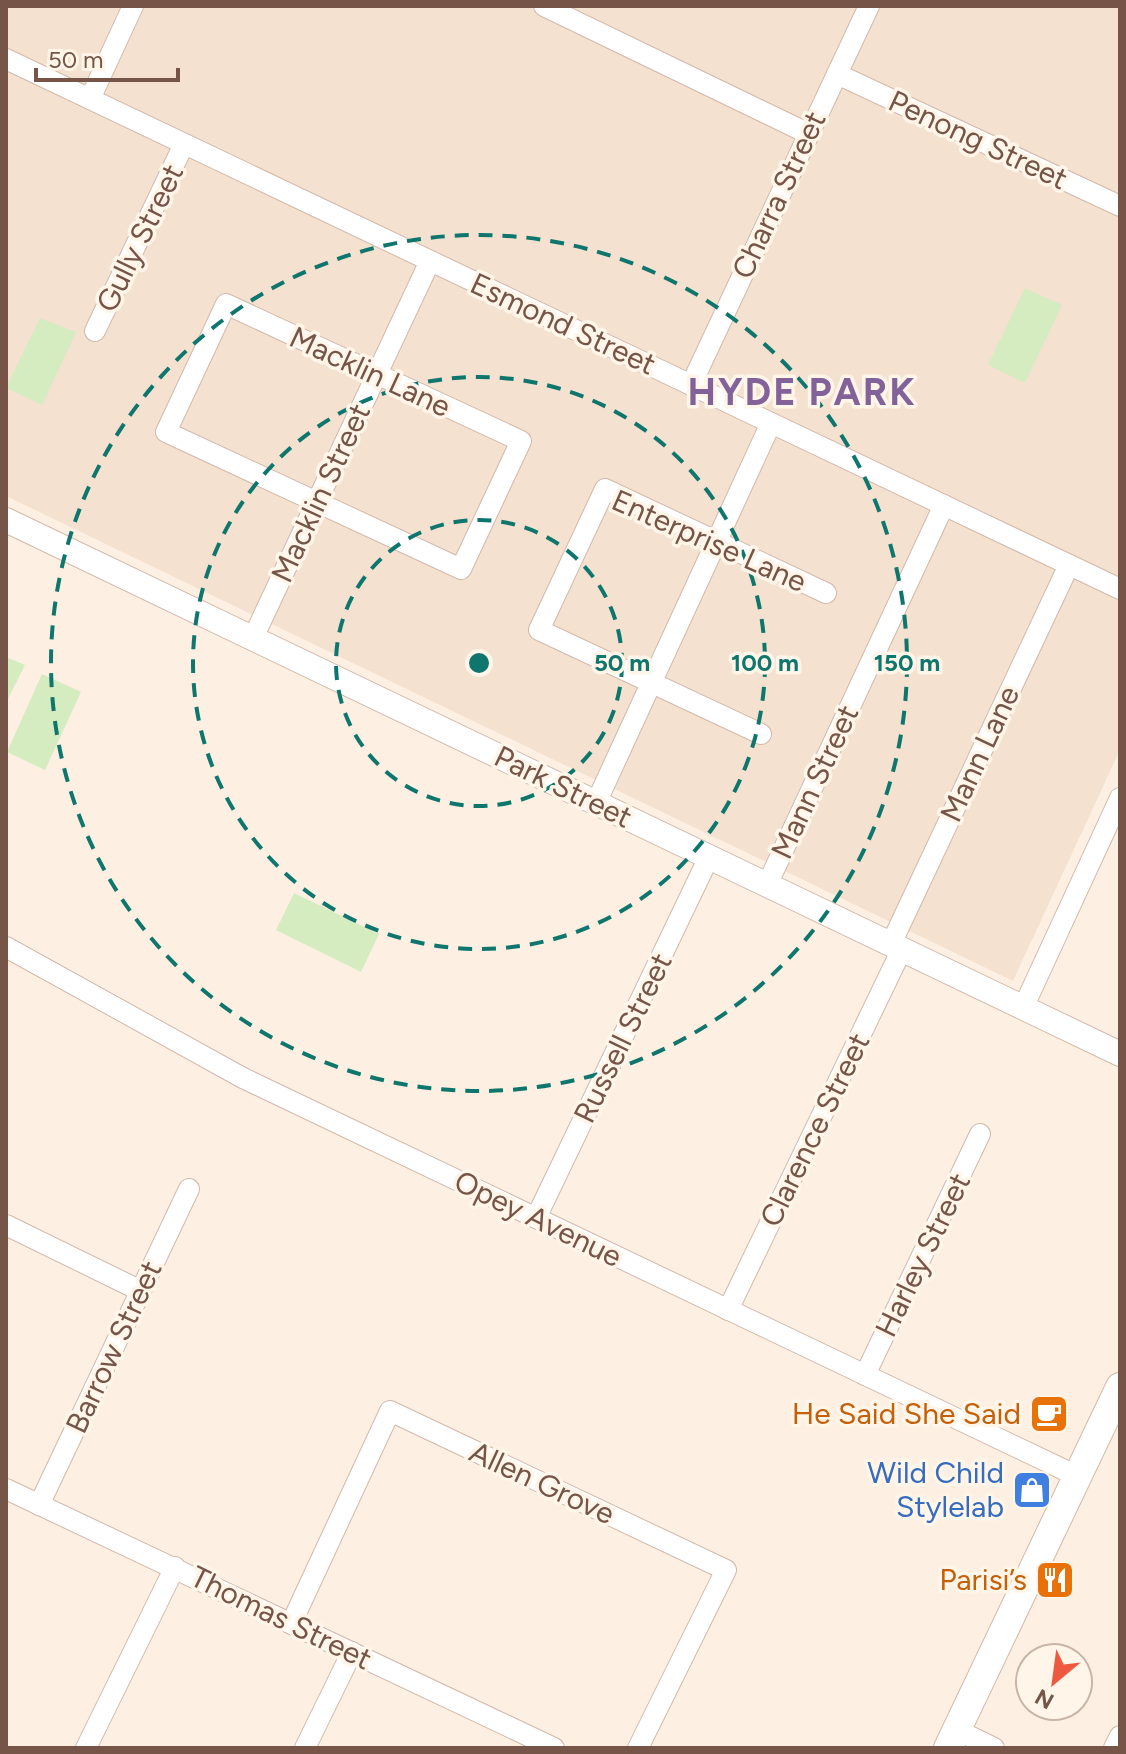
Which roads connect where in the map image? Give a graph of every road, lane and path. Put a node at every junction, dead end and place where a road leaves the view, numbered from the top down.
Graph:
1 (133, 6) edge
2 (544, 6) edge
3 (869, 6) edge
4 (6, 59) edge
5 (837, 74) junction
6 (90, 99) junction
7 (807, 133) junction
8 (184, 144) junction
9 (1120, 206) edge
10 (430, 261) junction
11 (95, 331) dead end
12 (376, 375) junction
13 (691, 385) junction
14 (771, 423) junction
15 (317, 502) junction
16 (944, 505) junction
17 (6, 520) edge
18 (716, 542) junction
19 (1069, 565) junction
20 (1120, 589) edge
21 (826, 593) dead end
22 (253, 638) junction
23 (651, 683) junction
24 (761, 734) dead end
25 (1120, 798) edge
26 (596, 803) junction
27 (709, 857) junction
28 (767, 885) junction
29 (6, 947) edge
30 (896, 947) junction
31 (1023, 1008) junction
32 (1120, 1054) edge
33 (980, 1134) dead end
34 (189, 1189) dead end
35 (536, 1218) junction
36 (6, 1225) edge
37 (141, 1291) junction
38 (728, 1310) junction
39 (865, 1375) junction
40 (1120, 1387) edge
41 (1077, 1476) junction
42 (6, 1489) edge
43 (39, 1505) junction
44 (175, 1567) junction
45 (292, 1622) junction
46 (352, 1652) junction
47 (1120, 1736) edge
48 (952, 1739) edge
49 (86, 1748) edge
50 (305, 1748) edge
51 (554, 1748) edge
52 (638, 1748) edge
53 (994, 1748) edge
54 (1114, 1748) edge

1 - 6 street
2 - 7 street
3 - 5 street, Charra Street
4 - 6 street, Esmond Street
5 - 7 street, Charra Street
5 - 9 street, Penong Street
6 - 8 street, Esmond Street
7 - 13 street, Charra Street
8 - 10 street, Esmond Street
8 - 11 street, Gully Street
10 - 12 street, Macklin Street
10 - 13 street, Esmond Street
12 - 15 street, Macklin Street
12 - 15 street, Macklin Lane
12 - 15 street, Macklin Lane
13 - 14 street, Esmond Street
14 - 16 street, Esmond Street
14 - 18 street
15 - 22 street, Macklin Street
16 - 19 street, Esmond Street
16 - 28 street, Mann Street
17 - 22 street, Park Street
18 - 21 street, Enterprise Lane
18 - 23 street
18 - 23 street, Enterprise Lane
19 - 20 street, Esmond Street
19 - 30 street, Mann Lane
22 - 26 street, Park Street
23 - 24 street, Enterprise Lane
23 - 26 street
25 - 31 street
26 - 27 street, Park Street
27 - 28 street, Park Street
27 - 35 street, Russell Street
28 - 30 street, Park Street
29 - 35 street, Opey Avenue
30 - 31 street, Park Street
30 - 38 street, Clarence Street
31 - 32 street, Park Street
33 - 39 street, Harley Street
34 - 37 street, Barrow Street
35 - 38 street, Opey Avenue
36 - 37 street
37 - 43 street, Barrow Street
38 - 39 street, Opey Avenue
39 - 41 street, Opey Avenue
40 - 41 main road
41 - 48 main road
42 - 43 street, Thomas Street
43 - 44 street, Thomas Street
44 - 45 street, Thomas Street
44 - 49 street
45 - 46 street, Thomas Street
45 - 52 street, Allen Grove
46 - 50 street
46 - 51 street, Thomas Street
47 - 54 street
48 - 53 street

